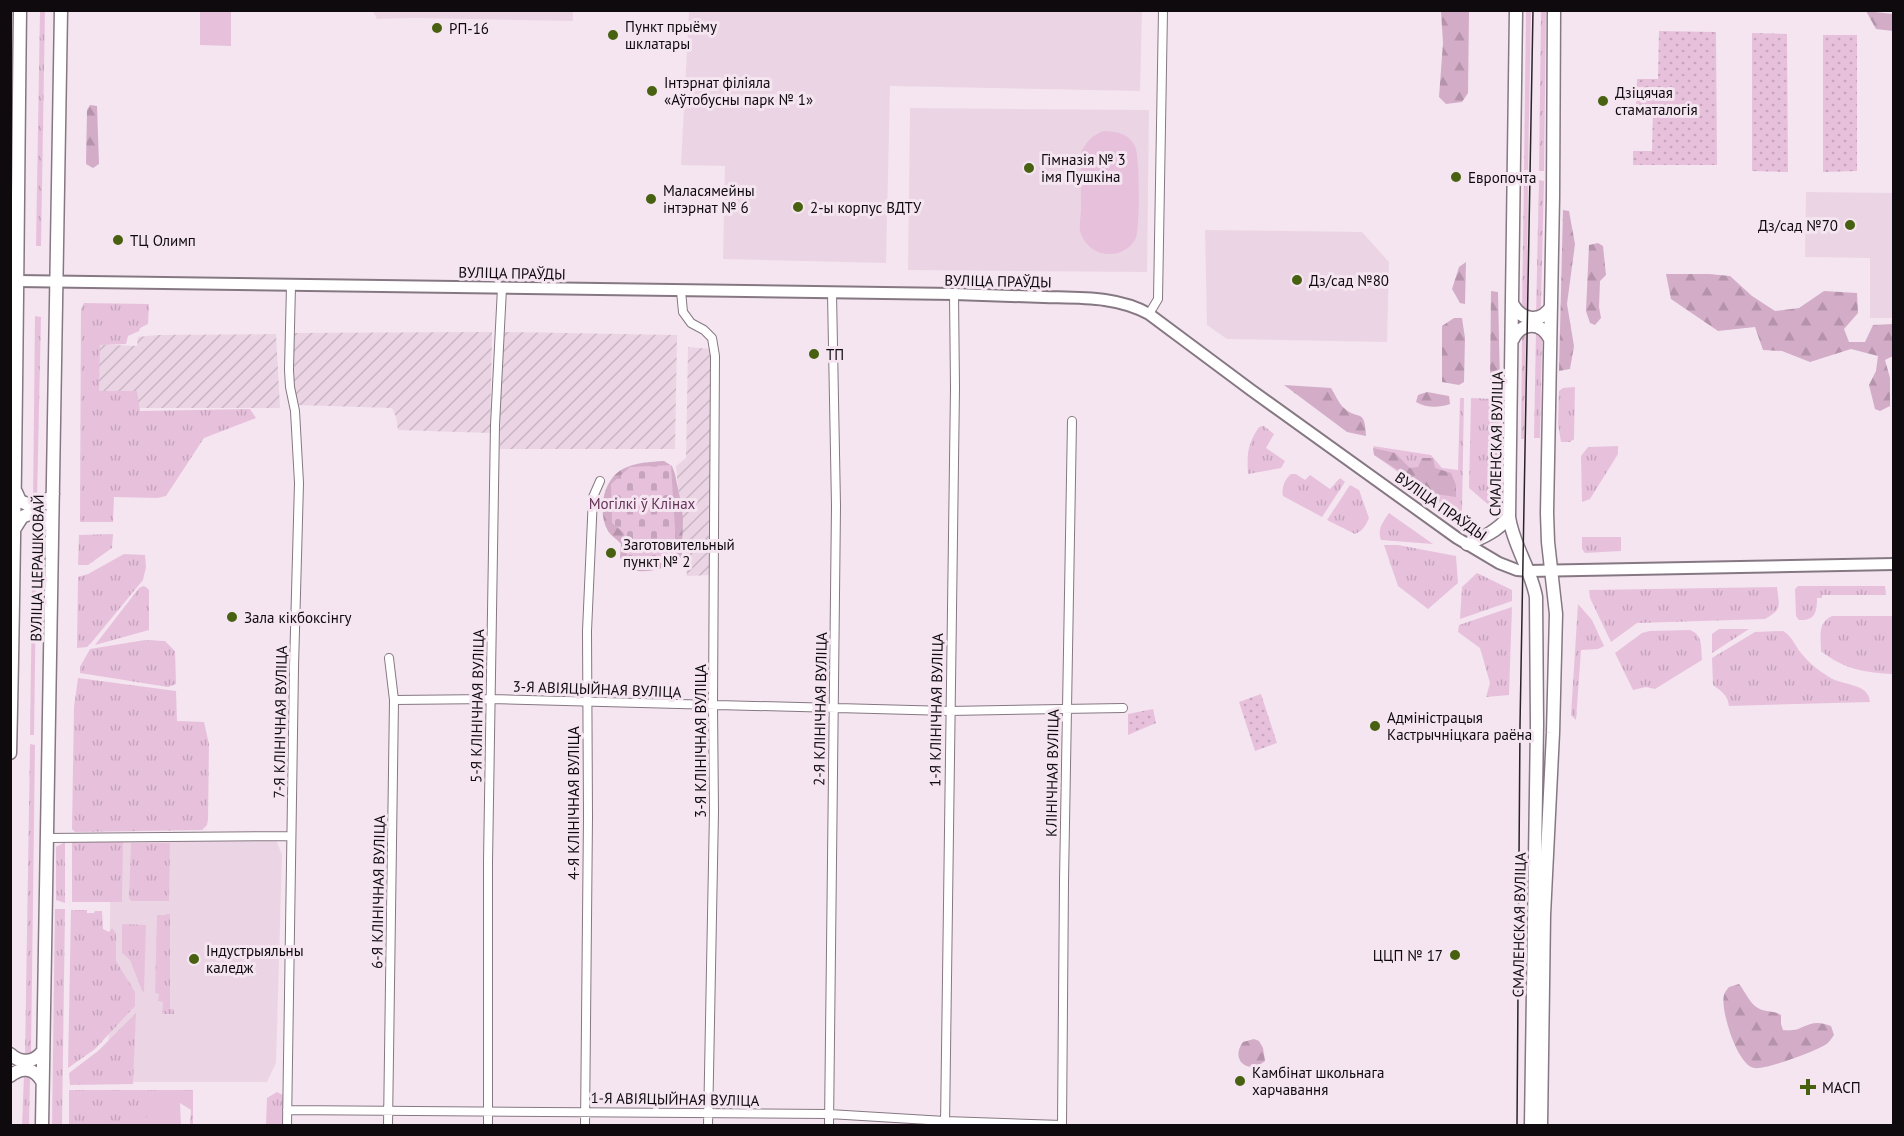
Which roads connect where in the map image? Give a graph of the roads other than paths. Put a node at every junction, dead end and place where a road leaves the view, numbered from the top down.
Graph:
1 (20, 10) edge
2 (61, 10) edge
3 (1163, 10) edge
4 (1516, 10) edge
5 (1554, 10) edge
6 (17, 281) junction
7 (56, 282) junction
8 (291, 285) junction
9 (502, 288) junction
10 (681, 291) junction
11 (832, 293) junction
12 (954, 294) junction
13 (1513, 305) junction
14 (1551, 307) junction
15 (1149, 314) junction
16 (1513, 339) junction
17 (1550, 339) junction
18 (1072, 421) dead end
19 (600, 481) dead end
20 (16, 492) junction
21 (53, 494) junction
22 (1509, 517) junction
23 (52, 529) junction
24 (15, 530) junction
25 (1467, 544) junction
26 (1893, 564) edge
27 (1528, 571) junction
28 (1551, 571) junction
29 (389, 658) dead end
30 (492, 699) junction
31 (394, 700) junction
32 (586, 702) junction
33 (712, 705) junction
34 (834, 707) junction
35 (1067, 708) junction
36 (1123, 708) dead end
37 (950, 711) junction
38 (10, 753) edge
39 (291, 836) junction
40 (46, 838) junction
41 (43, 1051) junction
42 (10, 1054) edge
43 (10, 1076) edge
44 (42, 1081) junction
45 (287, 1110) junction
46 (388, 1111) junction
47 (488, 1111) junction
48 (585, 1112) junction
49 (708, 1114) junction
50 (829, 1114) junction
51 (945, 1123) edge
52 (42, 1125) edge
53 (286, 1125) edge
54 (388, 1125) edge
55 (488, 1125) edge
56 (585, 1125) edge
57 (708, 1125) edge
58 (829, 1125) edge
59 (1062, 1125) edge
60 (1531, 1125) edge
61 (1541, 1125) edge

1 - 6 main road, ВУЛІЦА ЦЕРАШКОВАЙ
2 - 7 main road, ВУЛІЦА ЦЕРАШКОВАЙ
3 - 15 street
4 - 13 main road, СМАЛЕНСКАЯ ВУЛІЦА
5 - 14 main road, СМАЛЕНСКАЯ ВУЛІЦА
6 - 7 main road, ВУЛІЦА ПРАЎДЫ
6 - 20 main road, ВУЛІЦА ЦЕРАШКОВАЙ
7 - 8 main road, ВУЛІЦА ПРАЎДЫ
7 - 21 main road, ВУЛІЦА ЦЕРАШКОВАЙ
8 - 9 main road, ВУЛІЦА ПРАЎДЫ
8 - 39 street, 7-Я КЛІНІЧНАЯ ВУЛІЦА
9 - 10 main road, ВУЛІЦА ПРАЎДЫ
9 - 30 street, 5-Я КЛІНІЧНАЯ ВУЛІЦА
10 - 11 main road, ВУЛІЦА ПРАЎДЫ
10 - 33 street, 3-Я КЛІНІЧНАЯ ВУЛІЦА
11 - 12 main road, ВУЛІЦА ПРАЎДЫ
11 - 34 street, 2-Я КЛІНІЧНАЯ ВУЛІЦА
12 - 15 main road, ВУЛІЦА ПРАЎДЫ
12 - 37 street, 1-Я КЛІНІЧНАЯ ВУЛІЦА
13 - 14 main road
13 - 16 main road, СМАЛЕНСКАЯ ВУЛІЦА
14 - 17 main road, СМАЛЕНСКАЯ ВУЛІЦА
15 - 25 main road, ВУЛІЦА ПРАЎДЫ
16 - 17 main road
16 - 22 main road, СМАЛЕНСКАЯ ВУЛІЦА
17 - 28 main road, СМАЛЕНСКАЯ ВУЛІЦА
18 - 35 street, КЛІНІЧНАЯ ВУЛІЦА
19 - 32 street, 4-Я КЛІНІЧНАЯ ВУЛІЦА
20 - 21 main road
20 - 24 main road, ВУЛІЦА ЦЕРАШКОВАЙ
21 - 23 main road, ВУЛІЦА ЦЕРАШКОВАЙ
22 - 25 main road
22 - 27 main road, СМАЛЕНСКАЯ ВУЛІЦА
23 - 24 main road
23 - 40 main road, ВУЛІЦА ЦЕРАШКОВАЙ
24 - 38 main road, ВУЛІЦА ЦЕРАШКОВАЙ
25 - 27 main road, ВУЛІЦА ПРАЎДЫ
26 - 28 main road, ВУЛІЦА ПРАЎДЫ
27 - 28 main road, ВУЛІЦА ПРАЎДЫ
27 - 60 main road, СМАЛЕНСКАЯ ВУЛІЦА
28 - 61 main road, СМАЛЕНСКАЯ ВУЛІЦА
29 - 31 street, 6-Я КЛІНІЧНАЯ ВУЛІЦА
30 - 31 street, 3-Я АВІЯЦЫЙНАЯ ВУЛІЦА
30 - 32 street, 3-Я АВІЯЦЫЙНАЯ ВУЛІЦА
30 - 47 street, 5-Я КЛІНІЧНАЯ ВУЛІЦА
31 - 46 street, 6-Я КЛІНІЧНАЯ ВУЛІЦА
32 - 33 street, 3-Я АВІЯЦЫЙНАЯ ВУЛІЦА
32 - 48 street, 4-Я КЛІНІЧНАЯ ВУЛІЦА
33 - 34 street, 3-Я АВІЯЦЫЙНАЯ ВУЛІЦА
33 - 49 street, 3-Я КЛІНІЧНАЯ ВУЛІЦА
34 - 37 street, 3-Я АВІЯЦЫЙНАЯ ВУЛІЦА
34 - 50 street, 2-Я КЛІНІЧНАЯ ВУЛІЦА
35 - 36 street, 3-Я АВІЯЦЫЙНАЯ ВУЛІЦА
35 - 37 street, 3-Я АВІЯЦЫЙНАЯ ВУЛІЦА
35 - 59 street, КЛІНІЧНАЯ ВУЛІЦА
37 - 51 street, 1-Я КЛІНІЧНАЯ ВУЛІЦА
39 - 40 street
39 - 45 street, 7-Я КЛІНІЧНАЯ ВУЛІЦА
40 - 41 main road, ВУЛІЦА ЦЕРАШКОВАЙ
41 - 42 main road
41 - 44 main road, ВУЛІЦА ЦЕРАШКОВАЙ
43 - 44 main road
44 - 52 main road, ВУЛІЦА ЦЕРАШКОВАЙ
45 - 46 street, 1-Я АВІЯЦЫЙНАЯ ВУЛІЦА
45 - 53 street, 7-Я КЛІНІЧНАЯ ВУЛІЦА
46 - 47 street, 1-Я АВІЯЦЫЙНАЯ ВУЛІЦА
46 - 54 street, 6-Я КЛІНІЧНАЯ ВУЛІЦА
47 - 48 street, 1-Я АВІЯЦЫЙНАЯ ВУЛІЦА
47 - 55 street, 5-Я КЛІНІЧНАЯ ВУЛІЦА
48 - 49 street, 1-Я АВІЯЦЫЙНАЯ ВУЛІЦА
48 - 56 street, 4-Я КЛІНІЧНАЯ ВУЛІЦА
49 - 50 street, 1-Я АВІЯЦЫЙНАЯ ВУЛІЦА
49 - 57 street, 3-Я КЛІНІЧНАЯ ВУЛІЦА
50 - 51 street, 1-Я АВІЯЦЫЙНАЯ ВУЛІЦА
50 - 58 street, 2-Я КЛІНІЧНАЯ ВУЛІЦА
51 - 59 street, 1-Я АВІЯЦЫЙНАЯ ВУЛІЦА

